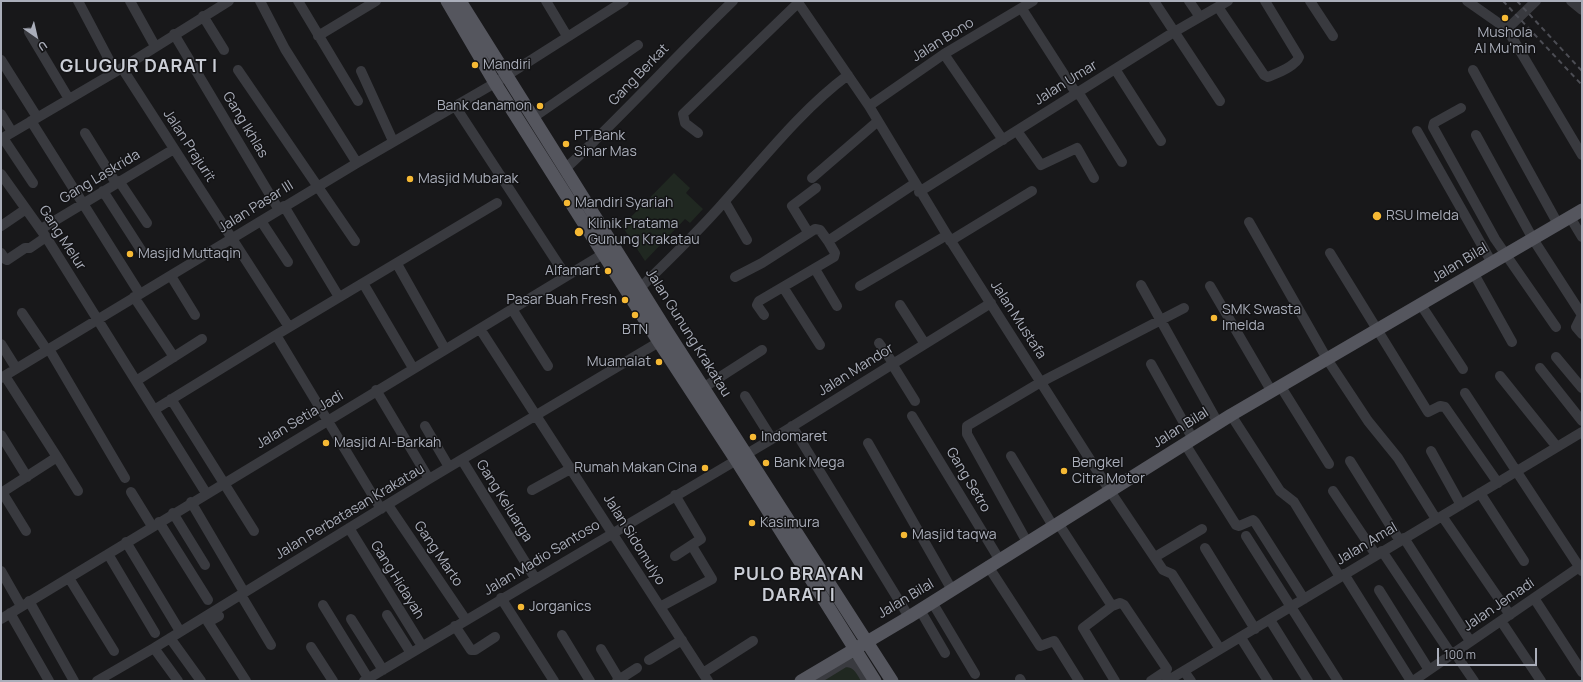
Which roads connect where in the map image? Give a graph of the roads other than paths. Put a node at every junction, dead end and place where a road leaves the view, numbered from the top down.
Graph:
1 (78, 1) edge
2 (130, 1) edge
3 (229, 1) edge
4 (260, 1) edge
5 (298, 1) edge
6 (376, 1) edge
7 (447, 1) edge
8 (460, 1) edge
9 (546, 1) edge
10 (733, 1) edge
11 (1154, 1) edge
12 (1190, 1) edge
13 (1228, 1) edge
14 (1265, 1) edge
15 (1310, 1) edge
16 (1467, 1) edge
17 (1536, 1) edge
18 (1571, 1) edge
19 (621, 2) edge
20 (797, 2) edge
21 (1026, 4) edge
22 (1218, 7) junction
23 (1582, 10) edge
24 (203, 16) junction
25 (1200, 17) junction
26 (1507, 29) junction
27 (29, 32) dead end
28 (1174, 32) junction
29 (174, 34) junction
30 (318, 36) junction
31 (567, 36) junction
32 (1333, 36) dead end
33 (638, 45) dead end
34 (155, 46) junction
35 (224, 50) dead end
36 (944, 54) junction
37 (1, 60) edge
38 (1115, 69) junction
39 (119, 70) junction
40 (238, 70) dead end
41 (1473, 70) dead end
42 (361, 71) dead end
43 (507, 75) junction
44 (848, 75) junction
45 (495, 83) junction
46 (1077, 92) junction
47 (69, 99) junction
48 (358, 101) dead end
49 (1220, 101) dead end
50 (455, 106) junction
51 (869, 106) junction
52 (1461, 108) dead end
53 (1, 114) edge
54 (534, 117) junction
55 (34, 119) junction
56 (878, 121) junction
57 (1017, 131) junction
58 (1417, 131) dead end
59 (12, 132) junction
60 (85, 133) dead end
61 (698, 133) dead end
62 (1476, 135) dead end
63 (2, 138) edge
64 (1003, 140) junction
65 (393, 141) junction
66 (1161, 141) dead end
67 (174, 149) junction
68 (1582, 155) edge
69 (357, 162) junction
70 (1122, 162) dead end
71 (565, 169) junction
72 (1, 174) edge
73 (812, 178) dead end
74 (1094, 178) dead end
75 (118, 182) junction
76 (33, 184) dead end
77 (318, 186) junction
78 (816, 188) dead end
79 (917, 188) junction
80 (103, 191) junction
81 (1032, 191) dead end
82 (725, 202) junction
83 (83, 203) junction
84 (497, 203) dead end
85 (282, 208) junction
86 (26, 209) junction
87 (1582, 210) edge
88 (1570, 217) junction
89 (261, 221) junction
90 (1249, 222) dead end
91 (147, 224) dead end
92 (1558, 224) junction
93 (1, 226) edge
94 (808, 232) junction
95 (44, 233) junction
96 (1582, 237) edge
97 (948, 238) junction
98 (232, 239) junction
99 (1533, 239) junction
100 (747, 240) dead end
101 (355, 241) dead end
102 (828, 241) junction
103 (141, 250) dead end
104 (610, 250) junction
105 (1, 253) edge
106 (1330, 253) dead end
107 (1506, 255) junction
108 (288, 262) dead end
109 (1492, 263) junction
110 (397, 265) junction
111 (815, 269) junction
112 (1474, 274) junction
113 (171, 276) junction
114 (566, 276) junction
115 (735, 277) dead end
116 (364, 285) junction
117 (1141, 285) dead end
118 (860, 286) dead end
119 (1210, 286) dead end
120 (783, 287) junction
121 (640, 288) junction
122 (137, 296) junction
123 (339, 297) junction
124 (991, 303) junction
125 (900, 305) dead end
126 (837, 306) dead end
127 (1421, 306) junction
128 (1184, 308) dead end
129 (512, 309) junction
130 (22, 313) dead end
131 (195, 315) dead end
132 (764, 315) dead end
133 (98, 319) junction
134 (1162, 320) junction
135 (289, 327) junction
136 (1556, 327) dead end
137 (480, 329) junction
138 (1376, 331) junction
139 (276, 334) junction
140 (1582, 334) edge
141 (202, 339) dead end
142 (659, 342) junction
143 (1512, 342) dead end
144 (879, 343) dead end
145 (1, 344) edge
146 (925, 344) junction
147 (820, 345) dead end
148 (445, 349) junction
149 (48, 350) junction
150 (762, 350) dead end
151 (174, 357) junction
152 (1556, 357) dead end
153 (1327, 359) junction
154 (893, 364) junction
155 (1151, 364) dead end
156 (548, 366) dead end
157 (16, 368) junction
158 (413, 368) junction
159 (1540, 368) dead end
160 (1463, 369) dead end
161 (1500, 376) dead end
162 (3, 377) edge
163 (136, 381) junction
164 (1041, 382) junction
165 (703, 388) junction
166 (1582, 388) edge
167 (376, 390) junction
168 (1277, 390) junction
169 (1465, 393) dead end
170 (745, 396) dead end
171 (171, 399) junction
172 (915, 401) dead end
173 (154, 410) junction
174 (536, 414) junction
175 (1231, 415) junction
176 (912, 416) dead end
177 (328, 419) junction
178 (1582, 420) edge
179 (1218, 423) junction
180 (425, 426) dead end
181 (792, 426) junction
182 (1582, 432) edge
183 (1, 435) edge
184 (772, 439) junction
185 (1189, 441) junction
186 (868, 443) dead end
187 (1557, 447) junction
188 (1431, 451) dead end
189 (1011, 456) dead end
190 (741, 457) junction
191 (57, 458) junction
192 (462, 460) junction
193 (1350, 461) dead end
194 (1329, 464) dead end
195 (449, 467) junction
196 (572, 468) junction
197 (1517, 471) junction
198 (26, 477) junction
199 (125, 478) dead end
200 (429, 479) junction
201 (224, 482) junction
202 (1498, 483) junction
203 (532, 490) dead end
204 (1110, 490) junction
205 (78, 491) dead end
206 (1334, 491) dead end
207 (2, 492) edge
208 (131, 492) dead end
209 (1480, 493) junction
210 (206, 494) junction
211 (675, 495) junction
212 (191, 502) junction
213 (1461, 505) junction
214 (384, 507) junction
215 (173, 513) junction
216 (1439, 518) junction
217 (155, 524) junction
218 (1056, 524) junction
219 (349, 528) junction
220 (1202, 529) dead end
221 (26, 531) dead end
222 (254, 531) dead end
223 (613, 532) junction
224 (1246, 536) dead end
225 (1402, 540) junction
226 (126, 542) junction
227 (1027, 542) junction
228 (692, 546) junction
229 (1205, 548) dead end
230 (1379, 553) junction
231 (108, 554) junction
232 (675, 556) dead end
233 (1155, 557) junction
234 (1524, 561) dead end
235 (994, 562) junction
236 (205, 565) dead end
237 (1581, 568) edge
238 (1, 571) edge
239 (1342, 576) junction
240 (69, 578) junction
241 (535, 578) junction
242 (952, 590) junction
243 (1379, 590) dead end
244 (243, 594) junction
245 (501, 598) junction
246 (1534, 598) junction
247 (1304, 599) junction
248 (208, 600) dead end
249 (932, 602) junction
250 (25, 603) junction
251 (323, 605) dead end
252 (1112, 606) junction
253 (660, 607) junction
254 (1291, 607) junction
255 (230, 609) dead end
256 (914, 613) junction
257 (388, 615) dead end
258 (1510, 615) junction
259 (5, 616) edge
260 (351, 619) dead end
261 (466, 620) junction
262 (1270, 620) junction
263 (1501, 621) junction
264 (208, 622) junction
265 (455, 626) junction
266 (178, 628) dead end
267 (1255, 629) junction
268 (155, 633) dead end
269 (562, 635) dead end
270 (186, 636) dead end
271 (496, 637) dead end
272 (170, 638) junction
273 (1241, 638) junction
274 (682, 640) junction
275 (754, 641) dead end
276 (867, 641) junction
277 (1470, 641) junction
278 (271, 645) dead end
279 (422, 646) junction
280 (311, 647) dead end
281 (155, 649) junction
282 (601, 649) dead end
283 (1220, 649) junction
284 (854, 650) junction
285 (114, 651) dead end
286 (411, 653) junction
287 (945, 653) dead end
288 (1452, 653) junction
289 (649, 660) dead end
290 (637, 668) dead end
291 (383, 670) junction
292 (1429, 670) junction
293 (1184, 671) junction
294 (1582, 672) edge
295 (975, 674) dead end
296 (706, 677) edge
297 (370, 679) edge
298 (618, 680) edge
299 (806, 680) edge
300 (49, 681) edge
301 (74, 681) edge
302 (97, 681) edge
303 (178, 681) edge
304 (201, 681) edge
305 (246, 681) edge
306 (333, 681) edge
307 (554, 681) edge
308 (590, 681) edge
309 (868, 681) edge
310 (874, 681) edge
311 (892, 681) edge
312 (1079, 681) edge
313 (1115, 681) edge
314 (1151, 681) edge
315 (1167, 681) edge
316 (1191, 681) edge
317 (1268, 681) edge
318 (1308, 681) edge
319 (1338, 681) edge
320 (1412, 681) edge
321 (1474, 681) edge
322 (1541, 681) edge

1 - 39 street, Jalan Prajurit
2 - 34 street
3 - 24 street
4 - 69 street
5 - 30 street
6 - 30 street
7 - 45 main road, Jalan Gunung Krakatau
8 - 43 main road, Jalan Gunung Krakatau
9 - 31 street
10 - 71 street, Gang Berkat
11 - 28 street
12 - 25 street
13 - 22 street, Jalan Umar
14 - 22 street
15 - 32 street
16 - 26 street
17 - 26 street
18 - 23 street
19 - 31 street, Jalan Pasar III
20 - 44 street, Jalan Mustafa
20 - 61 street
21 - 36 street, Jalan Bono
21 - 46 street
22 - 25 street, Jalan Umar
24 - 29 street
24 - 35 street
25 - 28 street, Jalan Umar
26 - 68 street
27 - 47 street
28 - 38 street, Jalan Umar
28 - 49 street
29 - 34 street
29 - 85 street, Gang Ikhlas
30 - 48 street
31 - 43 street, Jalan Pasar III
33 - 54 street
34 - 39 street
36 - 51 street, Jalan Bono
36 - 64 street
37 - 55 street
38 - 46 street, Jalan Umar
38 - 66 street
39 - 47 street
39 - 67 street, Jalan Prajurit
40 - 77 street
41 - 92 street
42 - 65 street
43 - 45 street, Jalan Pasar III
43 - 54 main road, Jalan Gunung Krakatau
44 - 51 street, Jalan Mustafa
44 - 82 street
45 - 50 street, Jalan Pasar III
45 - 104 main road, Jalan Gunung Krakatau
46 - 57 street, Jalan Umar
46 - 70 street
47 - 55 street
50 - 65 street, Jalan Pasar III
50 - 114 street
51 - 56 street, Jalan Mustafa
52 - 107 street
53 - 59 street
54 - 71 main road, Jalan Gunung Krakatau
55 - 59 street
55 - 83 street
56 - 73 street
56 - 79 street, Jalan Mustafa
57 - 64 street, Jalan Umar
57 - 74 street
58 - 109 street
59 - 63 street
60 - 75 street
62 - 99 street
63 - 76 street
64 - 79 street, Jalan Umar
65 - 69 street, Jalan Pasar III
67 - 75 street, Gang Laskrida
67 - 98 street, Jalan Prajurit
69 - 77 street, Jalan Pasar III
71 - 104 main road, Jalan Gunung Krakatau
72 - 86 street, Gang Melur
75 - 80 street, Gang Laskrida
75 - 91 street
77 - 85 street, Jalan Pasar III
77 - 101 street
78 - 94 street
79 - 97 street, Jalan Mustafa
79 - 102 street, Jalan Umar
80 - 83 street, Gang Laskrida
80 - 103 street
81 - 97 street
82 - 100 street
82 - 121 street
83 - 95 street, Gang Laskrida
83 - 122 street
84 - 110 street
85 - 89 street, Jalan Pasar III
85 - 123 street, Gang Ikhlas
86 - 93 street
86 - 95 street, Gang Melur
87 - 88 main road, Jalan Bilal
88 - 92 main road, Jalan Bilal
88 - 96 street
89 - 98 street, Jalan Pasar III
89 - 108 street
90 - 153 street
92 - 99 main road, Jalan Bilal
94 - 102 street
94 - 115 street
95 - 105 street, Gang Laskrida
95 - 133 street, Gang Melur
97 - 118 street
97 - 124 street, Jalan Mustafa
98 - 113 street, Jalan Pasar III
98 - 135 street, Jalan Prajurit
99 - 107 main road, Jalan Bilal
99 - 140 street
102 - 111 street
104 - 114 street, Jalan Setia Jadi
104 - 121 main road, Jalan Gunung Krakatau
104 - 142 main road, Jalan Gunung Krakatau
106 - 138 street
107 - 109 main road, Jalan Bilal
107 - 136 street
109 - 112 main road, Jalan Bilal
110 - 116 street
110 - 148 street
111 - 120 street
111 - 126 street
112 - 127 main road, Jalan Bilal
112 - 143 street
113 - 122 street, Jalan Pasar III
113 - 131 street
114 - 129 street, Jalan Setia Jadi
116 - 123 street
116 - 158 street
117 - 134 street
119 - 168 street
120 - 132 street
120 - 147 street
121 - 165 main road, Jalan Gunung Krakatau
122 - 133 street, Jalan Pasar III
122 - 151 street
123 - 135 street
124 - 146 street, Jalan Mandor
124 - 164 street, Jalan Mustafa
125 - 146 street
127 - 138 main road, Jalan Bilal
127 - 160 street
128 - 134 street
129 - 137 street, Jalan Setia Jadi
129 - 156 street
130 - 149 street
133 - 149 street, Jalan Pasar III
133 - 163 street, Gang Melur
134 - 164 street
134 - 179 street
135 - 139 street
137 - 148 street, Jalan Setia Jadi
137 - 174 street, Jalan Sidomulyo
138 - 153 main road, Jalan Bilal
138 - 202 street
139 - 171 street
139 - 177 street, Gang Marto
141 - 151 street
142 - 174 street, Jalan Perbatasan Krakatau
142 - 190 main road, Jalan Gunung Krakatau
144 - 154 street
145 - 157 street
146 - 154 street, Jalan Mandor
148 - 158 street, Jalan Setia Jadi
149 - 157 street, Jalan Pasar III
149 - 199 street
150 - 165 street
151 - 163 street
152 - 166 street
153 - 168 main road, Jalan Bilal
153 - 216 street
154 - 172 street
154 - 181 street, Jalan Mandor
155 - 185 street
157 - 162 street, Jalan Pasar III
158 - 167 street, Jalan Setia Jadi
159 - 178 street
161 - 187 street
162 - 191 street
163 - 173 street, Gang Melur
164 - 204 street, Jalan Mustafa
164 - 227 street
165 - 190 main road, Jalan Gunung Krakatau
167 - 177 street, Jalan Setia Jadi
167 - 200 street
168 - 175 main road, Jalan Bilal
168 - 194 street
169 - 197 street
170 - 184 street
171 - 173 street
171 - 201 street
173 - 210 street, Gang Melur
174 - 192 street, Jalan Perbatasan Krakatau
174 - 196 street, Jalan Sidomulyo
175 - 179 main road, Jalan Bilal
175 - 239 street
176 - 235 street, Gang Setro
177 - 201 street, Jalan Setia Jadi
177 - 214 street, Gang Marto
179 - 185 main road, Jalan Bilal
180 - 195 street
181 - 184 street, Jalan Mandor
181 - 256 street
182 - 187 street, Jalan Amal
183 - 198 street
184 - 190 street, Jalan Mandor
185 - 204 main road, Jalan Bilal
185 - 247 street
186 - 242 street
187 - 197 street, Jalan Amal
188 - 213 street
189 - 218 street
190 - 211 street, Jalan Madio Santoso
190 - 276 main road, Jalan Gunung Krakatau
190 - 284 main road, Jalan Gunung Krakatau
191 - 198 street
191 - 205 street
192 - 195 street, Jalan Perbatasan Krakatau
192 - 241 street, Gang Keluarga
193 - 225 street
195 - 200 street, Jalan Perbatasan Krakatau
196 - 203 street
196 - 223 street, Jalan Sidomulyo
197 - 202 street, Jalan Amal
197 - 237 street
198 - 207 street
200 - 214 street, Jalan Perbatasan Krakatau
201 - 210 street, Jalan Setia Jadi
201 - 222 street
202 - 209 street, Jalan Amal
204 - 218 main road, Jalan Bilal
204 - 233 street, Jalan Mustafa
206 - 230 street
207 - 221 street
208 - 217 street
209 - 213 street, Jalan Amal
209 - 234 street
210 - 212 street, Jalan Setia Jadi
211 - 223 street, Jalan Madio Santoso
211 - 228 street
212 - 215 street, Jalan Setia Jadi
212 - 244 street
213 - 216 street, Jalan Amal
214 - 219 street, Jalan Perbatasan Krakatau
214 - 261 street, Gang Marto
215 - 217 street, Jalan Setia Jadi
215 - 236 street
216 - 225 street, Jalan Amal
216 - 258 street
217 - 226 street, Jalan Setia Jadi
217 - 248 street
218 - 227 main road, Jalan Bilal
218 - 252 street
219 - 244 street, Jalan Perbatasan Krakatau
219 - 279 street, Gang Hidayah
220 - 233 street
223 - 241 street, Jalan Madio Santoso
223 - 253 street, Jalan Sidomulyo
224 - 254 street
225 - 230 street, Jalan Amal
225 - 277 street
226 - 231 street, Jalan Setia Jadi
226 - 266 street
227 - 235 main road, Jalan Bilal
228 - 232 street
228 - 253 street
229 - 267 street
230 - 239 street, Jalan Amal
230 - 288 street
231 - 240 street, Jalan Setia Jadi
231 - 268 street
233 - 283 street, Jalan Mustafa
235 - 242 main road, Jalan Bilal
235 - 312 street, Gang Setro
237 - 246 street, Jalan Jemadi
238 - 250 street
239 - 247 street, Jalan Amal
239 - 320 street
240 - 250 street, Jalan Setia Jadi
240 - 285 street
241 - 245 street, Jalan Madio Santoso
242 - 249 main road, Jalan Bilal
243 - 292 street
244 - 272 street, Jalan Perbatasan Krakatau
244 - 278 street
245 - 261 street, Jalan Madio Santoso
245 - 307 street
246 - 258 street, Jalan Jemadi
246 - 294 street
247 - 254 street, Jalan Amal
249 - 256 main road, Jalan Bilal
249 - 295 street
250 - 259 street, Jalan Setia Jadi
250 - 301 street
251 - 297 street
252 - 313 street
252 - 314 street
253 - 274 street, Jalan Sidomulyo
254 - 262 street, Jalan Amal
254 - 319 street
255 - 264 street
256 - 276 main road, Jalan Bilal
256 - 287 street
257 - 286 street
258 - 263 street, Jalan Jemadi
259 - 300 street
260 - 291 street
261 - 265 street, Jalan Madio Santoso
262 - 267 street, Jalan Amal
262 - 318 street
263 - 277 street, Jalan Jemadi
263 - 322 street
264 - 270 street
264 - 305 street
265 - 271 street
265 - 279 street, Jalan Madio Santoso
267 - 273 street, Jalan Amal
269 - 308 street
272 - 281 street, Jalan Perbatasan Krakatau
272 - 304 street
273 - 283 street, Jalan Amal
273 - 317 street
274 - 289 street
274 - 296 street, Jalan Sidomulyo
275 - 296 street
276 - 284 main road, Jalan Bilal
276 - 311 main road, Jalan Gunung Krakatau
277 - 288 street, Jalan Jemadi
279 - 286 street, Jalan Madio Santoso
280 - 306 street
281 - 302 street, Jalan Perbatasan Krakatau
281 - 303 street
282 - 298 street
283 - 293 street, Jalan Amal
284 - 299 main road, Jalan Bilal
284 - 310 main road, Jalan Gunung Krakatau
286 - 291 street, Jalan Madio Santoso
288 - 292 street, Jalan Jemadi
288 - 321 street
290 - 298 street
291 - 297 street, Jalan Madio Santoso
292 - 320 street, Jalan Jemadi
293 - 315 street, Jalan Amal
293 - 316 street
299 - 309 street

